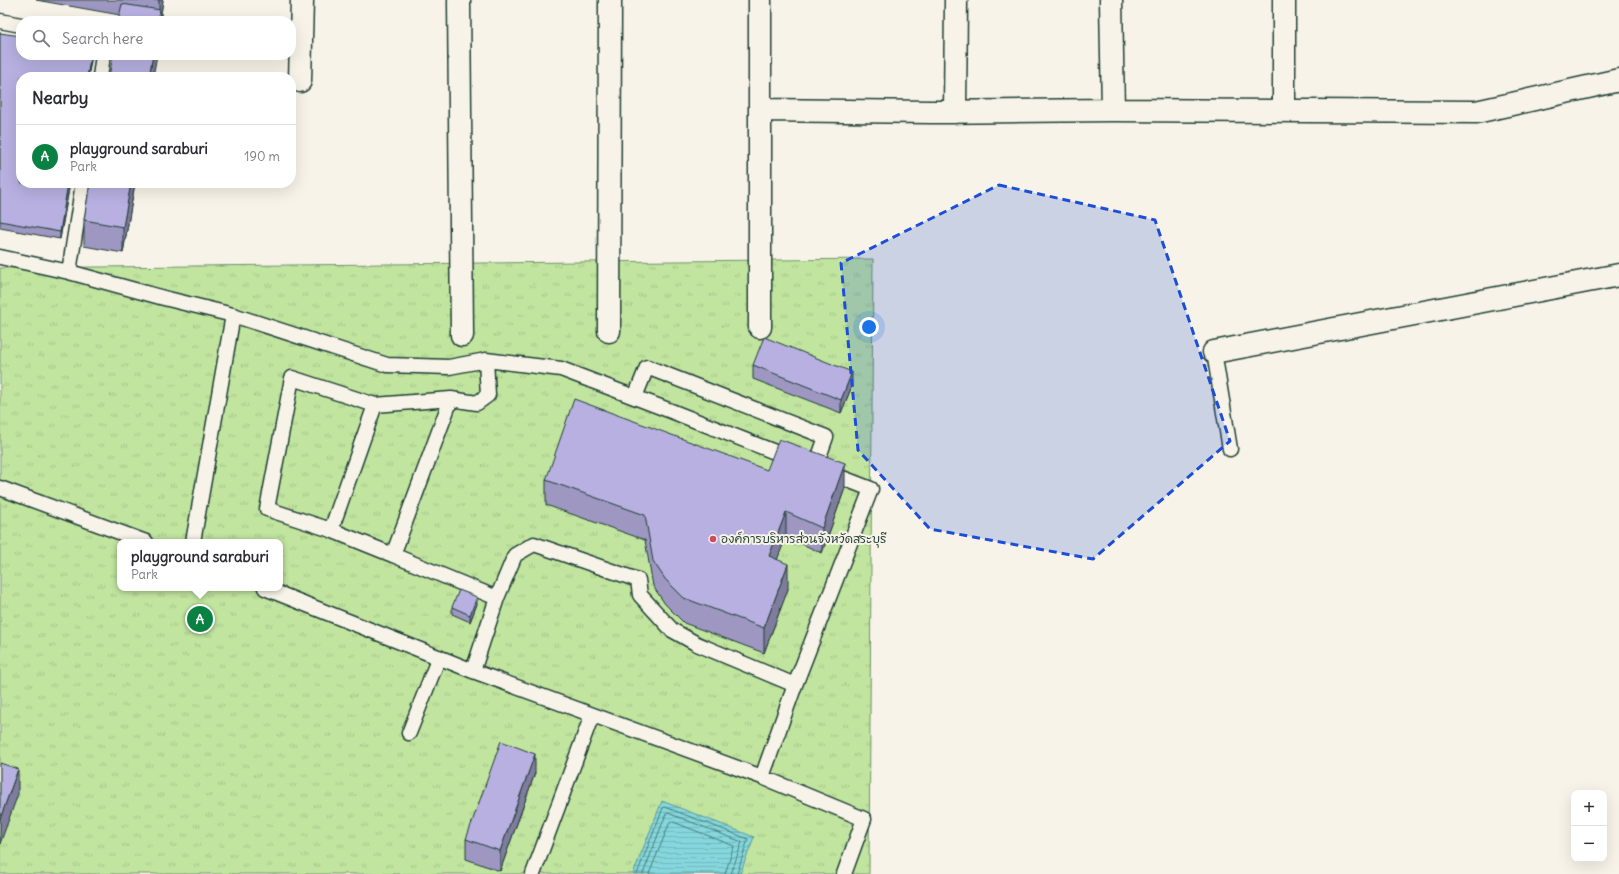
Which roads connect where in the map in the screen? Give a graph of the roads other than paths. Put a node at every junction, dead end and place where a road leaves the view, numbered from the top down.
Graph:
1 (302, 0) edge
2 (459, 0) edge
3 (610, 0) edge
4 (760, 0) edge
5 (956, 0) edge
6 (1111, 0) edge
7 (1284, 0) edge
8 (0, 21) edge
9 (16, 24) edge
10 (102, 60) edge
11 (101, 72) edge
12 (1619, 80) edge
13 (300, 81) dead end
14 (760, 110) junction
15 (1113, 110) junction
16 (1284, 110) junction
17 (955, 112) junction
18 (82, 188) edge
19 (0, 257) edge
20 (69, 272) junction
21 (1619, 275) edge
22 (233, 315) junction
23 (760, 327) dead end
24 (609, 331) dead end
25 (462, 335) dead end
26 (1214, 352) joint
27 (486, 360) junction
28 (635, 397) junction
29 (451, 399) junction
30 (375, 405) junction
31 (1230, 449) dead end
32 (815, 468) junction
33 (0, 488) edge
34 (331, 530) junction
35 (138, 539) edge
36 (194, 539) edge
37 (393, 555) junction
38 (273, 591) edge
39 (497, 598) junction
40 (439, 657) junction
41 (473, 671) junction
42 (795, 685) junction
43 (592, 715) junction
44 (409, 733) dead end
45 (762, 778) junction
46 (533, 874) edge
47 (844, 874) edge

1 - 13 street
2 - 25 street
3 - 24 street
4 - 14 street
5 - 17 street
6 - 15 street
7 - 16 street
8 - 9 lane
10 - 11 lane
12 - 16 street
14 - 17 street
14 - 23 street
15 - 16 street
15 - 17 street
18 - 20 lane
19 - 20 lane
20 - 22 lane
21 - 26 street
22 - 27 lane
22 - 36 lane
26 - 31 lane
27 - 28 lane
27 - 29 lane
28 - 32 lane
28 - 32 lane
29 - 30 lane
29 - 37 lane
30 - 34 lane
30 - 34 lane
32 - 42 lane
33 - 35 lane
34 - 37 lane
37 - 39 lane
38 - 40 lane
39 - 41 lane
39 - 42 lane
40 - 41 lane
40 - 44 lane
41 - 43 lane
42 - 45 lane
43 - 45 lane
43 - 46 lane
45 - 47 lane

